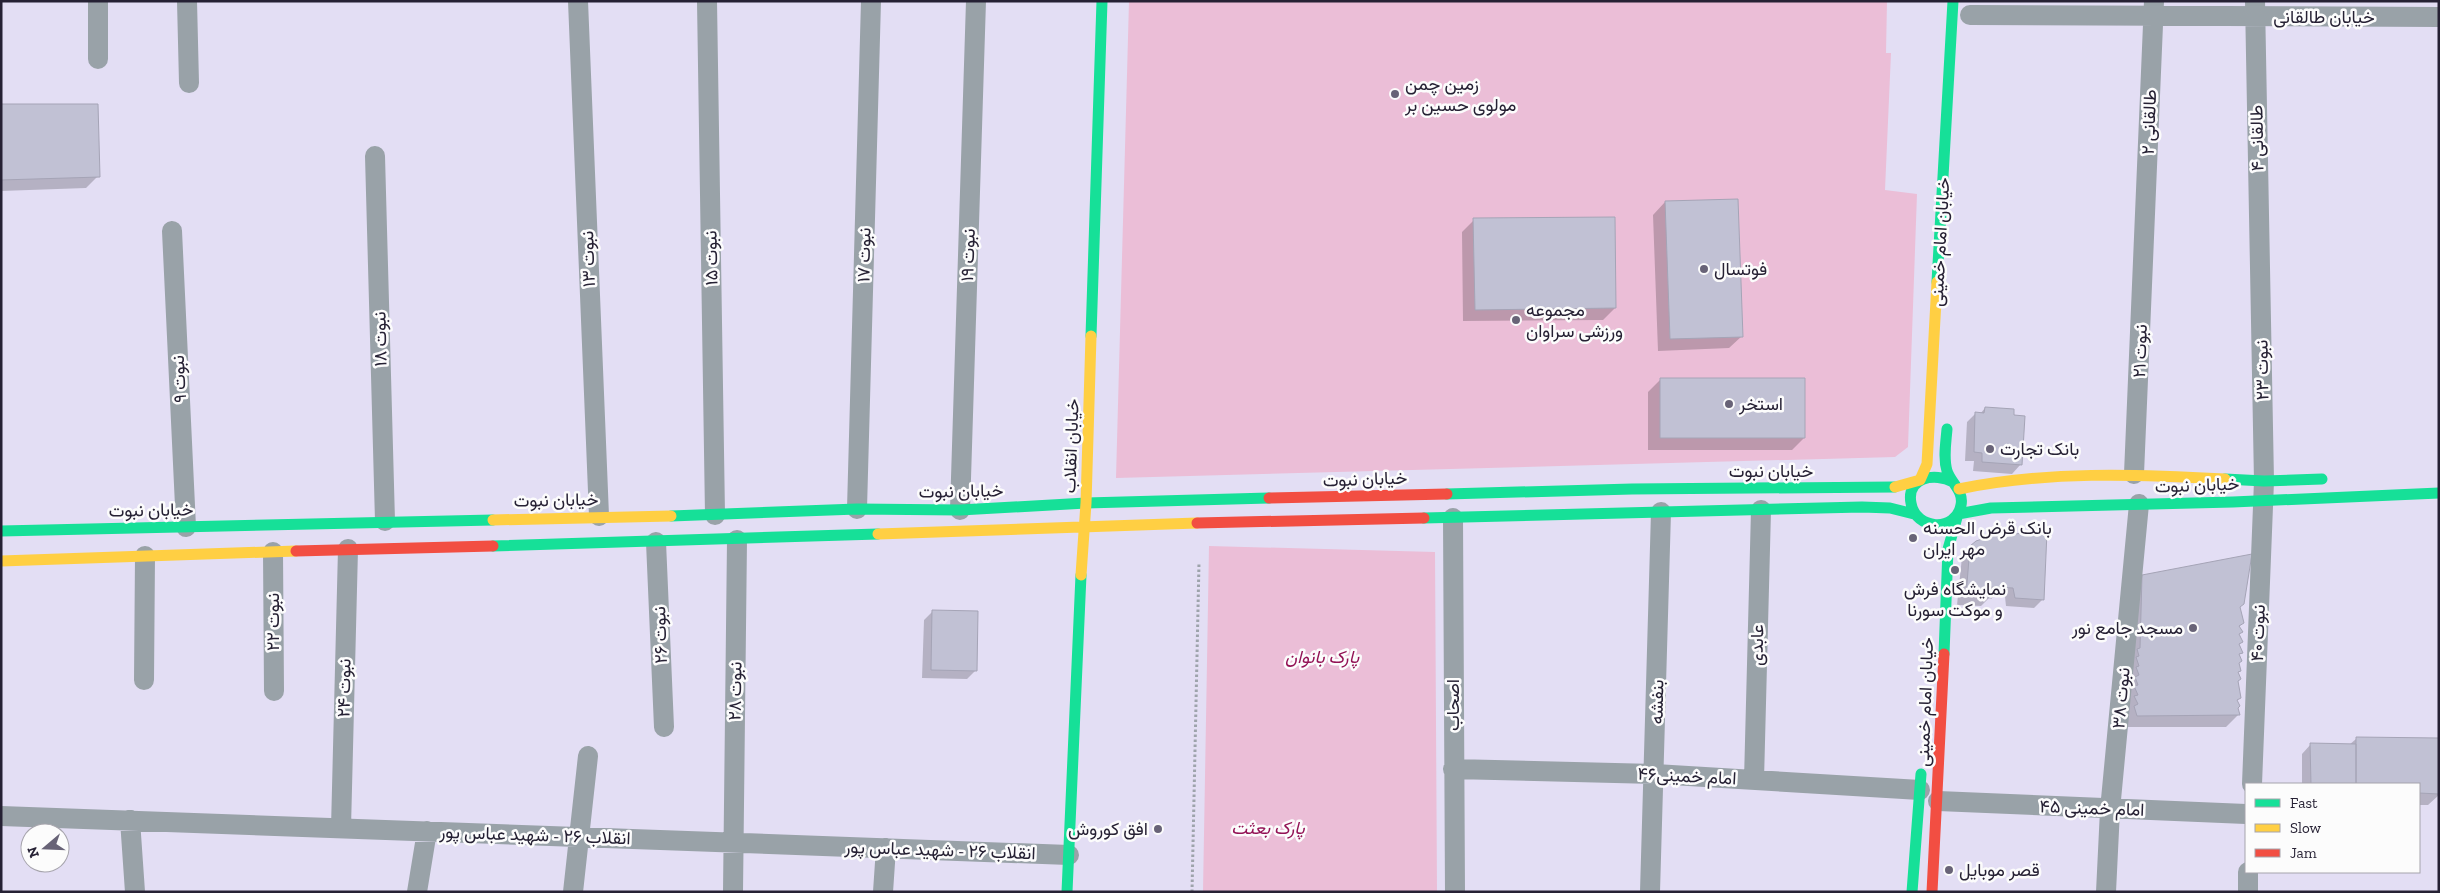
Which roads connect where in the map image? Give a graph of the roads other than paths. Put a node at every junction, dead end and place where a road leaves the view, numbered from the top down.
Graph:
1 (98, 1) edge
2 (187, 1) edge
3 (578, 1) edge
4 (707, 1) edge
5 (870, 1) edge
6 (976, 1) edge
7 (1102, 1) edge
8 (1953, 1) edge
9 (2154, 8) edge
10 (2255, 9) edge
11 (1965, 14) edge
12 (2439, 17) edge
13 (98, 59) dead end
14 (189, 83) dead end
15 (375, 156) dead end
16 (2145, 228) joint
17 (172, 231) dead end
18 (2260, 259) joint
19 (1948, 419) dead end
20 (2134, 474) junction
21 (2332, 478) dead end
22 (1920, 480) junction
23 (1956, 485) junction
24 (2263, 491) junction
25 (2439, 493) edge
26 (1453, 494) junction
27 (1086, 503) junction
28 (2139, 504) junction
29 (857, 509) junction
30 (960, 510) junction
31 (1761, 510) junction
32 (1661, 512) junction
33 (720, 514) junction
34 (1958, 514) junction
35 (599, 516) junction
36 (1917, 517) junction
37 (1453, 518) junction
38 (186, 527) junction
39 (1083, 528) junction
40 (1, 531) edge
41 (1928, 534) dead end
42 (385, 535) junction
43 (732, 540) junction
44 (656, 542) junction
45 (348, 549) junction
46 (273, 552) junction
47 (145, 556) junction
48 (1, 561) edge
49 (144, 680) dead end
50 (274, 691) dead end
51 (664, 727) dead end
52 (588, 756) dead end
53 (1922, 761) dead end
54 (1453, 769) junction
55 (1655, 774) junction
56 (1754, 780) junction
57 (2252, 783) edge
58 (1920, 790) junction
59 (1938, 801) junction
60 (2110, 810) junction
61 (2245, 814) edge
62 (1, 816) edge
63 (130, 820) junction
64 (341, 828) junction
65 (427, 831) junction
66 (579, 837) junction
67 (733, 842) junction
68 (886, 848) junction
69 (1069, 855) junction
70 (2248, 873) edge
71 (135, 892) edge
72 (417, 892) edge
73 (573, 892) edge
74 (733, 892) edge
75 (883, 892) edge
76 (1067, 892) edge
77 (1455, 892) edge
78 (1650, 892) edge
79 (1912, 892) edge
80 (1932, 892) edge
81 (2106, 892) edge
82 (2248, 892) edge

1 - 13 street
2 - 14 street
3 - 35 street, نبوت ۱۳
4 - 33 street, نبوت ۱۵
5 - 29 street, نبوت ۱۷
6 - 30 street, نبوت ۱۹
7 - 27 main road, خیابان انقلاب
8 - 11 main road, خیابان امام خمینی
9 - 10 street, خیابان طالقانی
9 - 11 street, خیابان طالقانی
9 - 16 street, طالقانی ۲
10 - 12 street, خیابان طالقانی
10 - 18 street, طالقانی ۴
11 - 22 main road, خیابان امام خمینی
15 - 42 street, نبوت ۱۸
16 - 20 street, نبوت ۲۱
17 - 38 street, نبوت ۹
18 - 24 street, نبوت ۲۳
19 - 23 main road
20 - 23 main road, خیابان نبوت
20 - 24 main road, خیابان نبوت
21 - 24 main road, خیابان نبوت
22 - 23 main road
22 - 26 main road, خیابان نبوت
22 - 36 main road
23 - 34 main road
24 - 25 main road, خیابان نبوت
24 - 28 main road, خیابان نبوت
24 - 57 street, نبوت ۴۰
26 - 27 main road, خیابان نبوت
26 - 37 main road
27 - 30 main road, خیابان نبوت
27 - 39 main road, خیابان انقلاب
28 - 34 main road, خیابان نبوت
28 - 60 street, نبوت ۳۸
29 - 30 main road, خیابان نبوت
29 - 33 main road, خیابان نبوت
31 - 32 main road, خیابان نبوت
31 - 36 main road, خیابان نبوت
31 - 56 street, عابدی
32 - 37 main road, خیابان نبوت
32 - 55 street, بنفشه
33 - 35 main road, خیابان نبوت
33 - 43 main road
34 - 36 main road
34 - 59 main road, خیابان امام خمینی
35 - 42 main road, خیابان نبوت
36 - 41 main road
37 - 39 main road, خیابان نبوت
37 - 54 street, اصحاب
38 - 40 main road, خیابان نبوت
38 - 42 main road, خیابان نبوت
39 - 43 main road, خیابان نبوت
39 - 69 main road, خیابان انقلاب
42 - 44 main road, خیابان نبوت
42 - 45 main road, خیابان نبوت
43 - 44 main road, خیابان نبوت
43 - 67 street, نبوت ۲۸
44 - 51 street, نبوت ۲۶
45 - 46 main road, خیابان نبوت
45 - 64 street, نبوت ۲۴
46 - 47 main road, خیابان نبوت
46 - 50 street, نبوت ۲۲
47 - 48 main road, خیابان نبوت
47 - 49 street
52 - 66 street
53 - 58 main road, خیابان امام خمینی
54 - 55 street, امام خمینی۴۶
54 - 77 street, اصحاب
55 - 56 street, امام خمینی۴۶
55 - 78 street, بنفشه
56 - 58 street, امام خمینی۴۶
58 - 79 main road, خیابان امام خمینی
59 - 60 street, امام خمینی ۴۵
59 - 80 main road, خیابان امام خمینی
60 - 61 street, امام خمینی ۴۵
60 - 81 street, نبوت ۳۸
62 - 63 street, انقلاب ۲۶ - شهید عباس پور
63 - 64 street, انقلاب ۲۶ - شهید عباس پور
63 - 71 street
64 - 65 street, انقلاب ۲۶ - شهید عباس پور
65 - 66 street, انقلاب ۲۶ - شهید عباس پور
65 - 72 street
66 - 67 street, انقلاب ۲۶ - شهید عباس پور
66 - 73 street
67 - 68 street, انقلاب ۲۶ - شهید عباس پور
67 - 74 street, نبوت ۲۸
68 - 69 street, انقلاب ۲۶ - شهید عباس پور
68 - 75 street
69 - 76 main road, خیابان انقلاب
70 - 82 street

